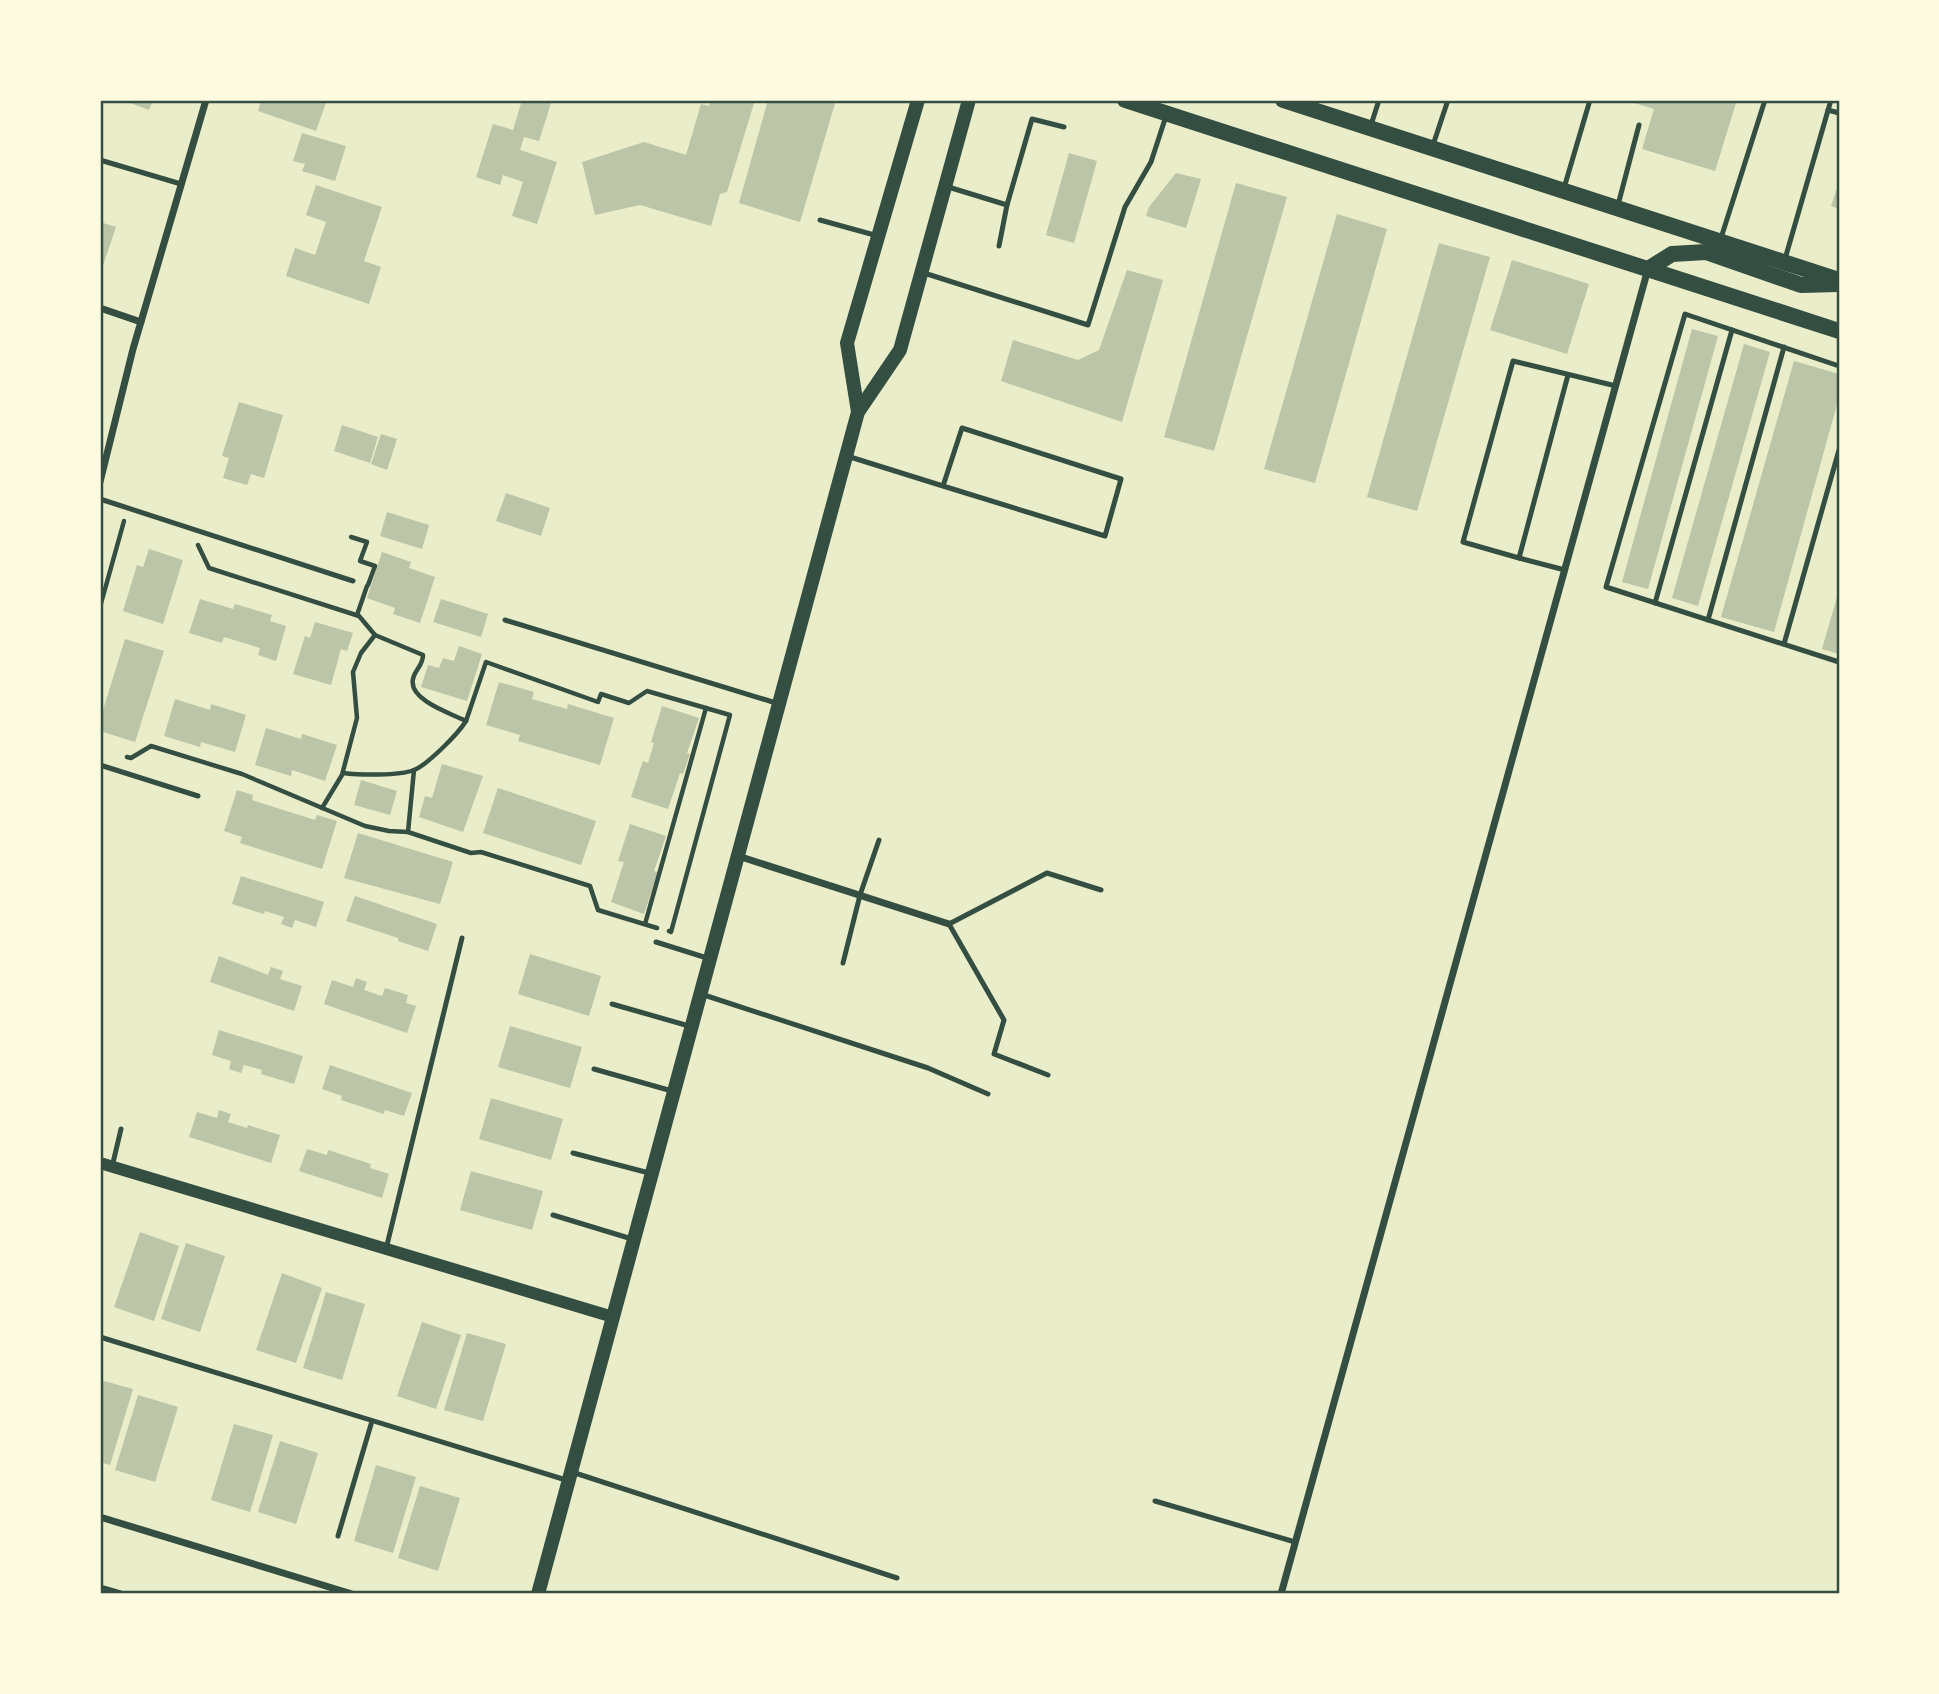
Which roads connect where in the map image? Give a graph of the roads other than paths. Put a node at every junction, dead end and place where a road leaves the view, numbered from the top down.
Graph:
1 (206, 100) edge
2 (918, 100) edge
3 (969, 100) edge
4 (1125, 100) edge
5 (1283, 100) edge
6 (1379, 100) edge
7 (1448, 100) edge
8 (1590, 100) edge
9 (1765, 100) edge
10 (1831, 100) edge
11 (1320, 106) edge
12 (1828, 110) junction
13 (1167, 113) junction
14 (1839, 113) edge
15 (1639, 124) dead end
16 (1064, 127) dead end
17 (1370, 128) junction
18 (1432, 148) junction
19 (100, 160) edge
20 (181, 184) junction
21 (945, 186) junction
22 (1564, 191) junction
23 (1007, 205) junction
24 (1618, 208) junction
25 (820, 220) dead end
26 (878, 236) junction
27 (1720, 241) junction
28 (999, 246) dead end
29 (1784, 262) junction
30 (1648, 269) junction
31 (921, 272) junction
32 (1839, 282) edge
33 (100, 308) edge
34 (141, 322) junction
35 (1732, 330) junction
36 (1839, 331) edge
37 (1784, 347) junction
38 (1839, 366) edge
39 (1568, 374) junction
40 (1615, 386) junction
41 (858, 412) junction
42 (1839, 450) edge
43 (847, 456) junction
44 (100, 482) edge
45 (943, 486) junction
46 (100, 499) edge
47 (1520, 558) junction
48 (1564, 570) junction
49 (353, 581) road end
50 (1655, 603) junction
51 (505, 620) dead end
52 (1708, 620) junction
53 (1784, 644) junction
54 (1839, 662) edge
55 (779, 704) junction
56 (100, 765) edge
57 (198, 796) dead end
58 (879, 839) dead end
59 (738, 856) junction
60 (1101, 890) dead end
61 (860, 895) junction
62 (949, 923) junction
63 (462, 938) dead end
64 (656, 942) dead end
65 (710, 959) junction
66 (843, 963) dead end
67 (701, 994) junction
68 (612, 1004) dead end
69 (692, 1027) junction
70 (594, 1069) dead end
71 (1048, 1075) dead end
72 (675, 1091) junction
73 (988, 1094) dead end
74 (121, 1129) dead end
75 (573, 1153) dead end
76 (106, 1165) edge
77 (652, 1174) junction
78 (554, 1215) dead end
79 (635, 1239) junction
80 (386, 1249) junction
81 (613, 1317) junction
82 (100, 1337) edge
83 (372, 1421) junction
84 (570, 1476) junction
85 (1155, 1501) dead end
86 (100, 1517) edge
87 (338, 1536) dead end
88 (1295, 1542) junction
89 (897, 1578) dead end
90 (100, 1587) edge
91 (347, 1593) edge
92 (124, 1594) edge
93 (538, 1594) edge
94 (1281, 1594) edge

1 - 20 street
2 - 26 main road
3 - 21 main road
4 - 13 main road
5 - 11 main road
6 - 17 lane
7 - 18 lane
8 - 22 lane
9 - 27 lane
10 - 12 lane
11 - 17 main road
12 - 14 lane
12 - 29 lane
13 - 30 main road
13 - 31 lane
15 - 24 lane
16 - 23 lane
17 - 18 main road
18 - 22 main road
19 - 20 lane
20 - 34 street
21 - 23 lane
21 - 31 main road
22 - 24 main road
23 - 28 lane
24 - 27 main road
25 - 26 lane
26 - 41 main road
27 - 29 main road
29 - 32 main road
30 - 32 main road
30 - 36 main road
30 - 40 street
31 - 41 main road
33 - 34 street
34 - 44 street
35 - 37 lane
35 - 50 lane
35 - 50 lane
37 - 38 lane
37 - 52 lane
39 - 40 lane
39 - 47 lane
39 - 47 lane
40 - 48 street
41 - 43 main road
42 - 53 lane
43 - 45 lane
43 - 55 main road
45 - 45 lane
46 - 49 lane
47 - 48 lane
48 - 88 street
50 - 52 lane
51 - 55 lane
52 - 53 lane
53 - 54 lane
55 - 59 main road
56 - 57 lane
58 - 61 lane
59 - 61 street
59 - 65 main road
60 - 62 lane
61 - 62 street
61 - 66 lane
62 - 71 lane
63 - 80 lane
64 - 65 lane
65 - 67 main road
67 - 69 main road
67 - 73 lane
68 - 69 lane
69 - 72 main road
70 - 72 lane
72 - 77 main road
74 - 76 lane
75 - 77 lane
76 - 80 street
77 - 79 main road
78 - 79 lane
79 - 81 main road
80 - 81 street
81 - 84 main road
82 - 83 lane
83 - 84 lane
83 - 87 lane
84 - 89 lane
84 - 93 main road
85 - 88 lane
86 - 91 street
88 - 94 street
90 - 92 lane

